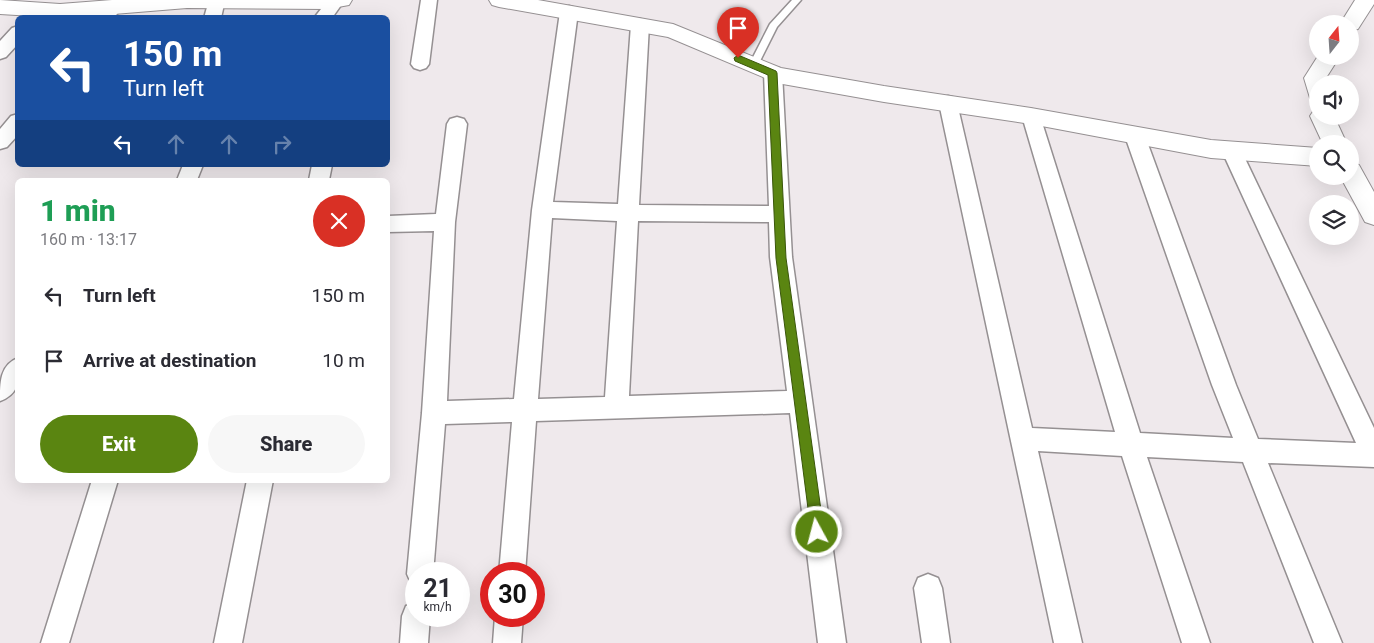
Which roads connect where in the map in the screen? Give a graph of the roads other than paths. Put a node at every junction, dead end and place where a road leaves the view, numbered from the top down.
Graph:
1 (429, 0) edge
2 (500, 0) edge
3 (797, 0) edge
4 (1366, 0) edge
5 (254, 1) edge
6 (144, 2) edge
7 (22, 8) edge
8 (215, 9) edge
9 (333, 9) edge
10 (108, 12) edge
11 (569, 12) junction
12 (1356, 15) edge
13 (640, 25) junction
14 (15, 35) edge
15 (0, 52) edge
16 (420, 64) dead end
17 (764, 69) junction
18 (948, 104) junction
19 (1031, 116) junction
20 (15, 124) edge
21 (457, 124) dead end
22 (1135, 136) junction
23 (0, 142) edge
24 (1232, 151) junction
25 (1309, 156) edge
26 (1357, 185) edge
27 (542, 210) junction
28 (629, 213) junction
29 (779, 214) junction
30 (1374, 215) edge
31 (445, 222) junction
32 (390, 224) edge
33 (15, 372) edge
34 (0, 390) edge
35 (800, 402) junction
36 (616, 407) junction
37 (524, 409) junction
38 (434, 413) junction
39 (1023, 440) junction
40 (1131, 445) junction
41 (1251, 452) junction
42 (1374, 455) edge
43 (104, 483) edge
44 (259, 483) edge
45 (421, 562) edge
46 (513, 562) edge
47 (928, 588) dead end
48 (415, 627) edge
49 (509, 627) edge
50 (55, 643) edge
51 (228, 643) edge
52 (414, 643) edge
53 (508, 643) edge
54 (832, 643) edge
55 (936, 643) edge
56 (1068, 643) edge
57 (1196, 643) edge
58 (1328, 643) edge

1 - 16 street
2 - 11 street
3 - 17 lane
4 - 12 street
5 - 8 street
5 - 9 street
6 - 8 street
6 - 10 street
7 - 10 street
11 - 13 street
11 - 27 street
13 - 17 street
13 - 28 street
14 - 15 street
17 - 18 street
17 - 29 street
18 - 19 street
18 - 39 street
19 - 22 street
19 - 40 street
20 - 23 street
21 - 31 street
22 - 24 street
22 - 41 street
24 - 25 street
24 - 42 street
26 - 30 street
27 - 28 street
27 - 37 street
28 - 29 street
28 - 36 street
29 - 35 street
31 - 32 street
31 - 38 street
33 - 34 street
35 - 36 street
35 - 54 street
36 - 37 street
37 - 38 street
37 - 46 street
38 - 45 street
39 - 40 street
39 - 56 street
40 - 41 street
40 - 57 street
41 - 42 street
41 - 58 street
43 - 50 street
44 - 51 street
47 - 55 street
48 - 52 street
49 - 53 street

